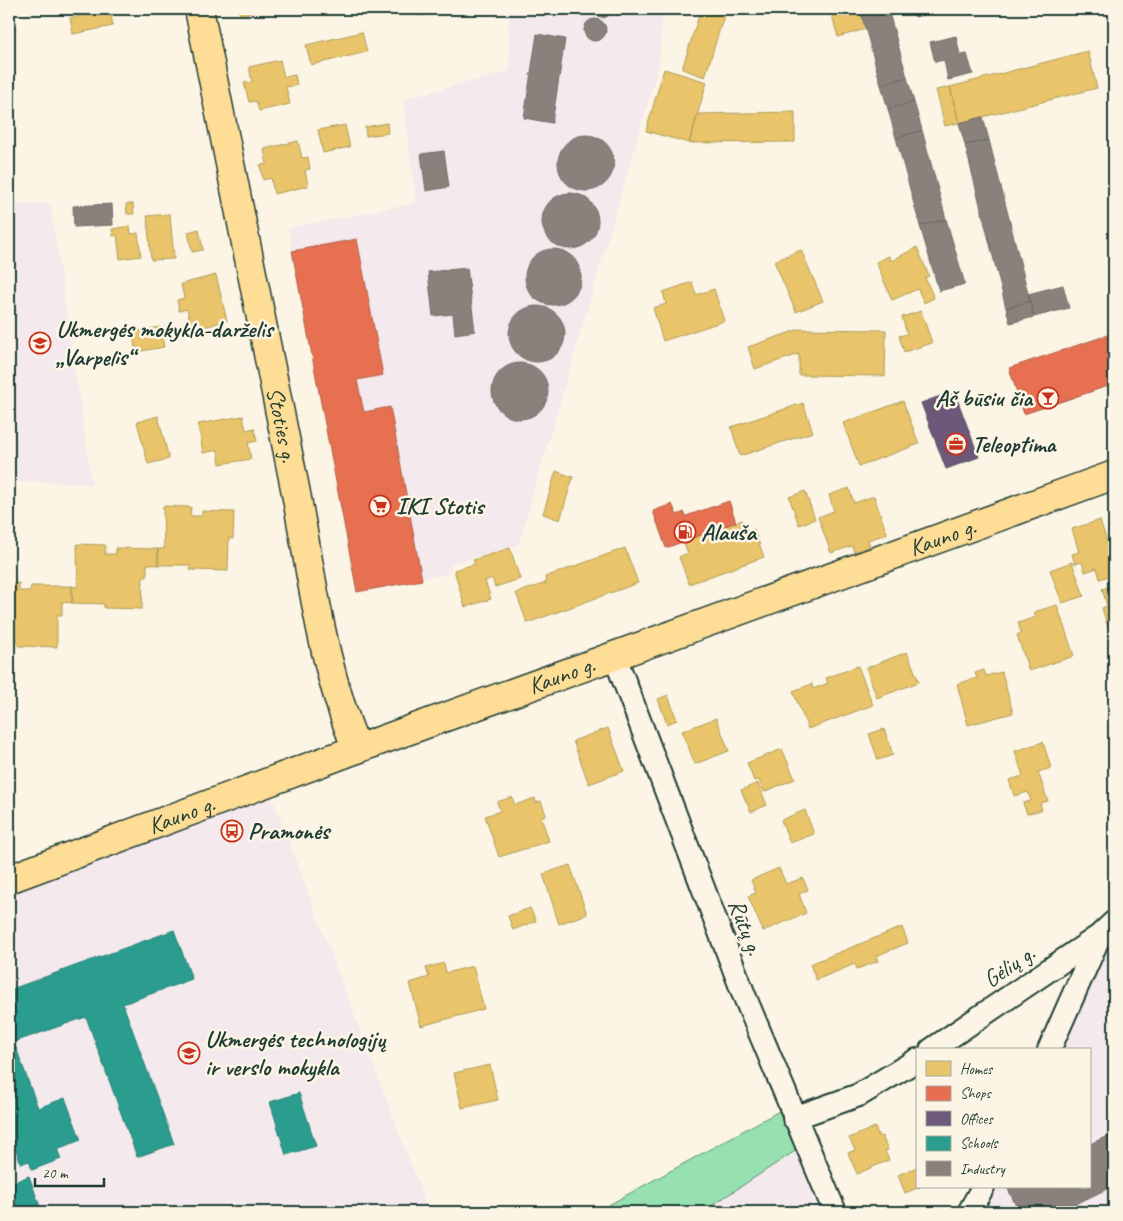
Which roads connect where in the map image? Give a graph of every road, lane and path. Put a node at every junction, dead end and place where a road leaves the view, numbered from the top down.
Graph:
1 (199, 9) edge
2 (1114, 475) edge
3 (615, 657) junction
4 (357, 749) junction
5 (9, 879) edge
6 (1107, 929) edge
7 (934, 1048) edge
8 (1050, 1048) edge
9 (916, 1061) edge
10 (794, 1118) junction
11 (981, 1188) edge
12 (835, 1212) edge
13 (969, 1212) edge

1 - 4 main road, Stoties g.
2 - 3 main road, Kauno g.
3 - 4 main road, Kauno g.
3 - 10 street, Rūtų g.
4 - 5 main road, Kauno g.
6 - 7 street, Gėlių g.
6 - 8 street
9 - 10 street
10 - 12 street, Rūtų g.
11 - 13 street

